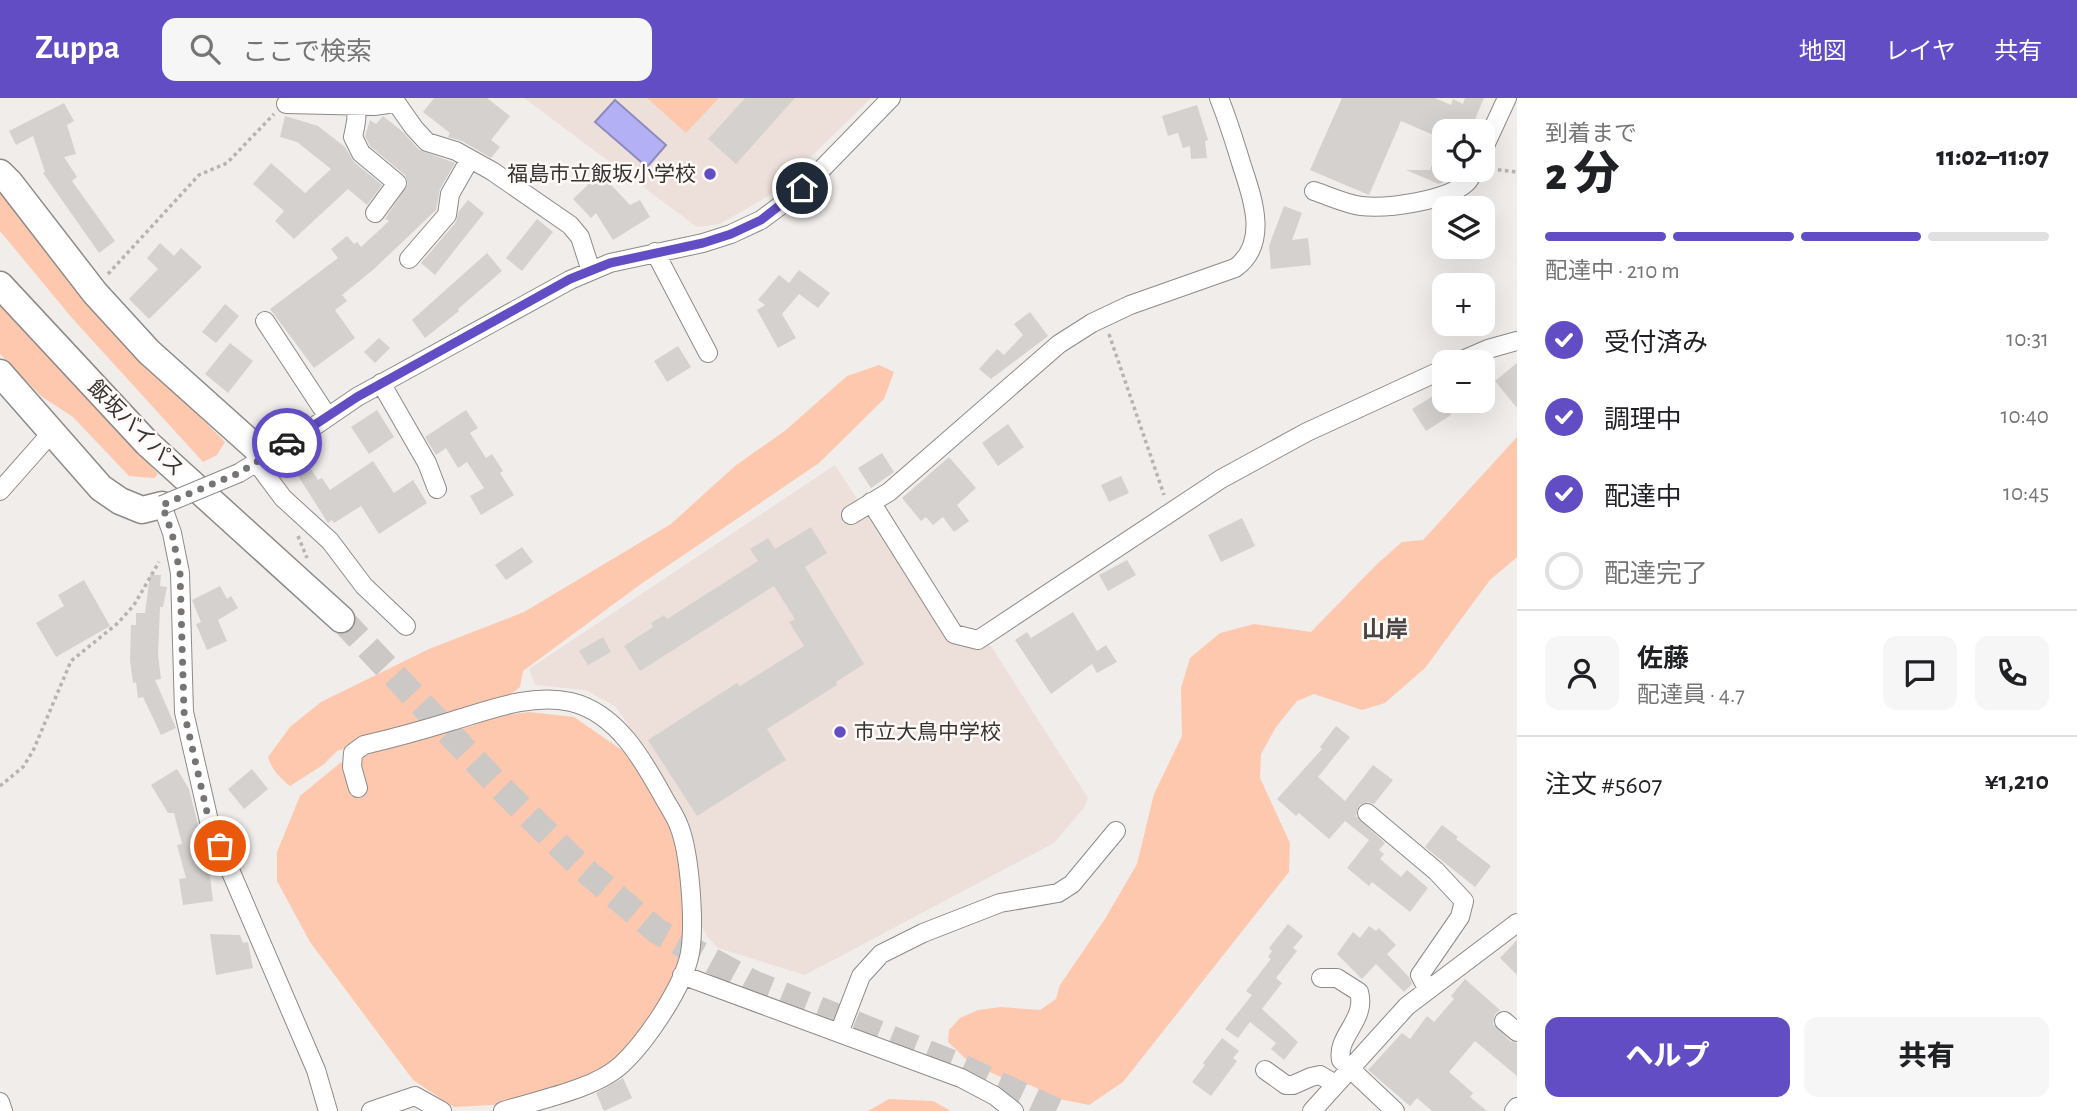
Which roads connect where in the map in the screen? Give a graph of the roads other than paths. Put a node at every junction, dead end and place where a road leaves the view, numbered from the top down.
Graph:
1 (393, 98) edge
2 (891, 98) edge
3 (1219, 98) edge
4 (353, 102) edge
5 (1509, 102) edge
6 (286, 104) road end
7 (1495, 128) edge
8 (470, 159) junction
9 (0, 173) edge
10 (1468, 182) edge
11 (1314, 191) dead end
12 (375, 213) dead end
13 (655, 252) junction
14 (409, 259) dead end
15 (591, 271) junction
16 (0, 285) edge
17 (265, 321) dead end
18 (1517, 341) edge
19 (1486, 350) edge
20 (708, 353) dead end
21 (0, 373) edge
22 (1432, 375) edge
23 (381, 383) junction
24 (328, 417) junction
25 (53, 431) junction
26 (261, 459) junction
27 (437, 489) dead end
28 (0, 491) edge
29 (871, 502) junction
30 (162, 505) junction
31 (851, 515) dead end
32 (341, 619) tunnel mouth
33 (406, 626) dead end
34 (358, 788) dead end
35 (1367, 813) dead end
36 (1116, 831) dead end
37 (1517, 923) edge
38 (682, 975) junction
39 (1321, 978) dead end
40 (1428, 990) junction
41 (839, 1032) junction
42 (1349, 1068) junction
43 (1265, 1070) dead end
44 (1335, 1084) junction
45 (0, 1102) edge
46 (3, 1111) edge
47 (328, 1111) edge
48 (371, 1111) edge
49 (442, 1111) edge
50 (503, 1111) edge
51 (1014, 1111) edge
52 (1311, 1111) edge
53 (1395, 1111) edge

1 - 4 street
1 - 8 street
2 - 13 street
3 - 29 street
4 - 6 street
4 - 12 street
5 - 7 street
8 - 14 street
8 - 15 street
9 - 26 highway
10 - 11 street
13 - 15 street
13 - 20 street
15 - 23 street
16 - 32 highway, 飯坂バイパス
17 - 24 street
18 - 19 street
21 - 25 highway
22 - 29 street
23 - 24 street
23 - 27 street
24 - 26 street
25 - 28 street
25 - 30 highway
26 - 30 street, bridge
26 - 33 street
29 - 31 street
30 - 47 street
34 - 38 street
35 - 40 street
36 - 41 street
37 - 40 street
38 - 41 street
38 - 50 street
39 - 42 street
40 - 42 street
41 - 51 street
42 - 44 street
42 - 53 street
43 - 44 street
44 - 52 street
45 - 46 street
48 - 49 street

